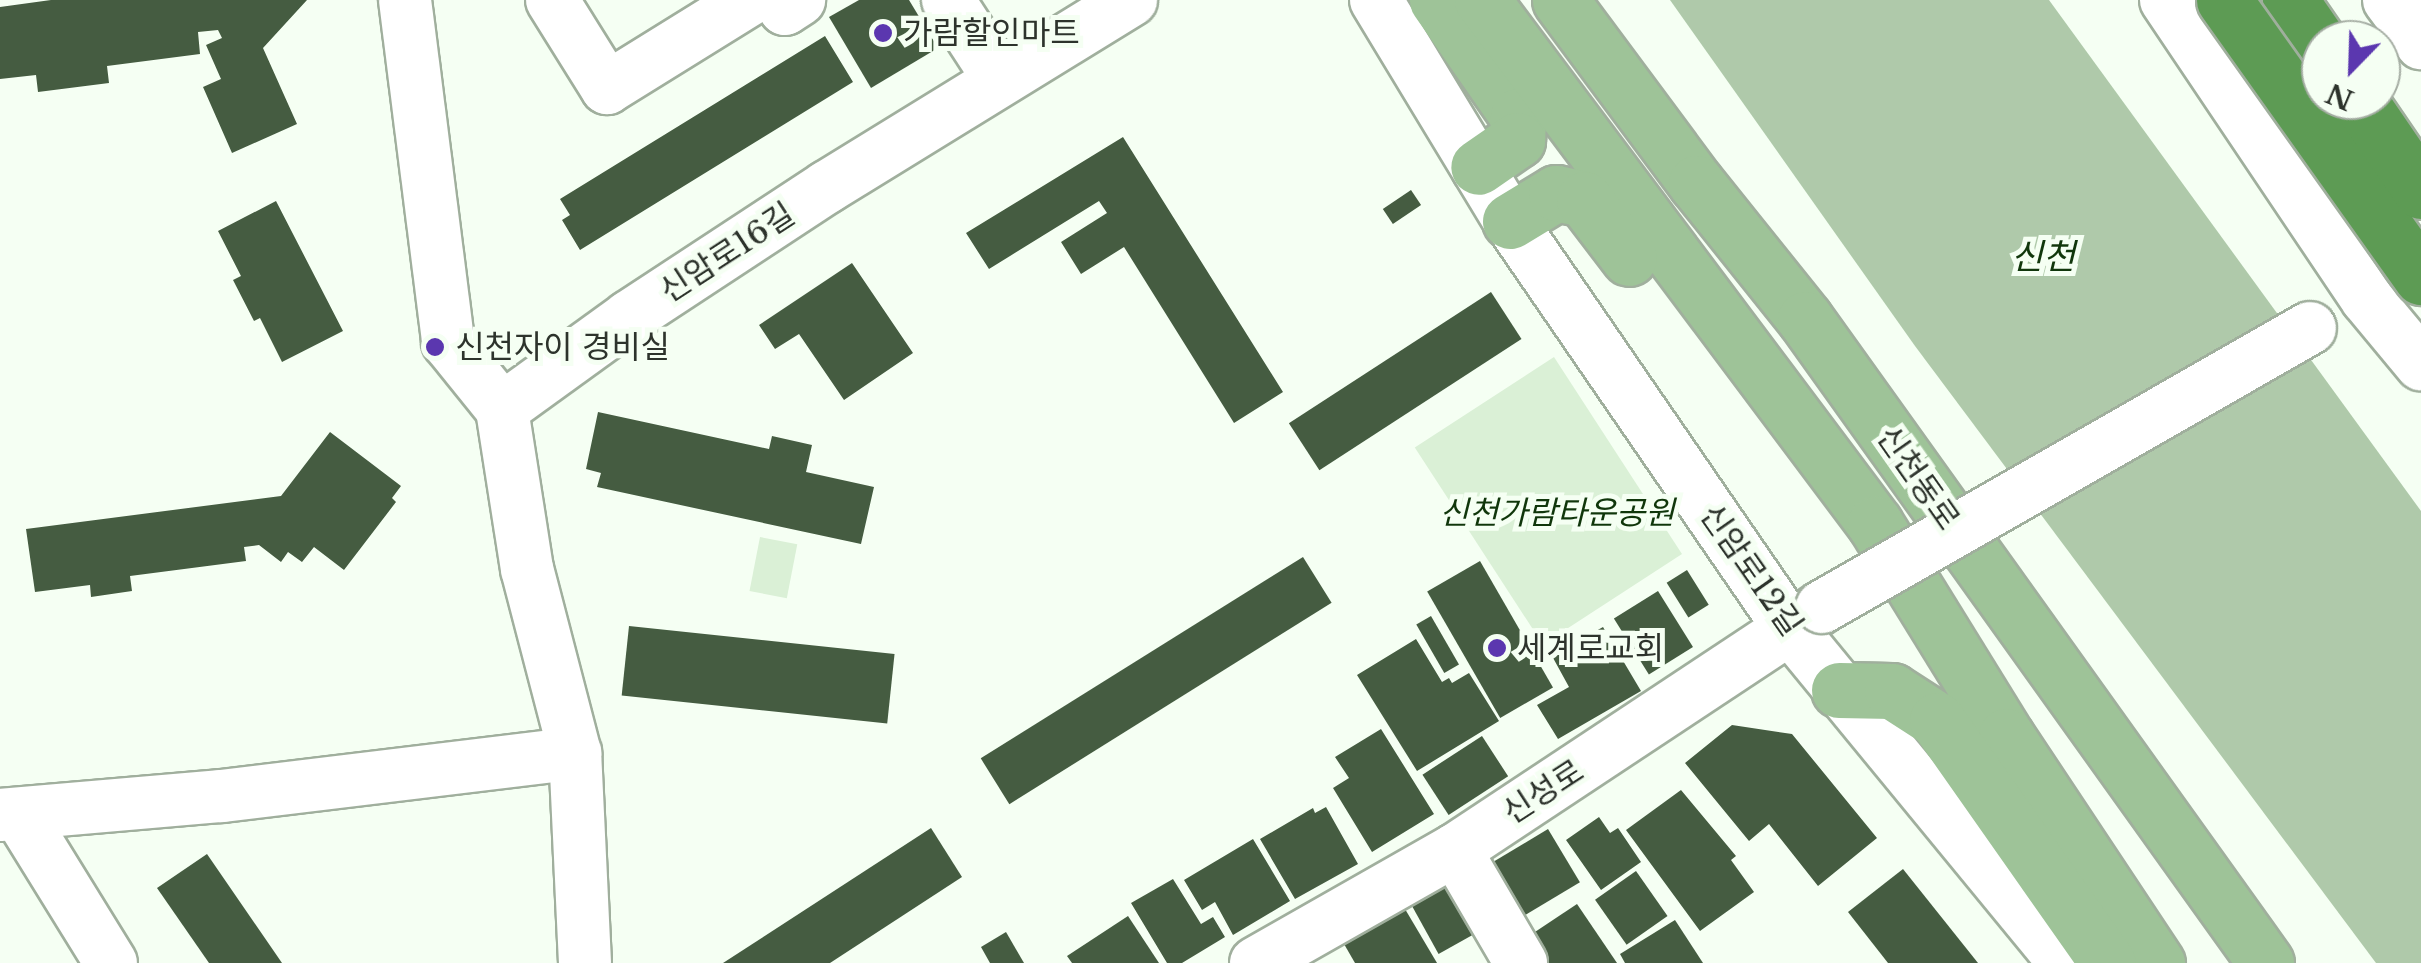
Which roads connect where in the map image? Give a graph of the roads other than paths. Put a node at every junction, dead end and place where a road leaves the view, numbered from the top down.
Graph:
1 (405, 0) edge
2 (552, 0) edge
3 (749, 0) edge
4 (780, 0) edge
5 (799, 0) edge
6 (948, 0) edge
7 (1132, 0) edge
8 (1376, 0) edge
9 (1437, 0) edge
10 (1482, 0) edge
11 (1560, 0) edge
12 (2166, 0) edge
13 (2224, 0) edge
14 (2389, 0) edge
15 (2421, 43) edge
16 (1000, 80) junction
17 (2373, 120) edge
18 (1478, 168) junction
19 (2421, 191) edge
20 (1510, 222) junction
21 (2421, 274) edge
22 (2368, 300) junction
23 (2421, 364) edge
24 (502, 408) junction
25 (1875, 524) junction
26 (1806, 617) junction
27 (1840, 690) joint
28 (575, 753) junction
29 (9, 814) edge
30 (1455, 850) junction
31 (1327, 946) edge
32 (2073, 962) edge
33 (111, 963) edge
34 (584, 963) edge
35 (1256, 963) edge
36 (1521, 963) edge
37 (2157, 963) edge
38 (2266, 963) edge

1 - 24 street
2 - 3 street
4 - 5 street
6 - 16 street
7 - 16 street, 신암로16길
8 - 18 street, 신암로12길
9 - 18 main road
10 - 25 main road, 신천동로
11 - 38 main road, 신천동로
12 - 22 street
13 - 21 highway, bridge
14 - 15 street
16 - 24 street, 신암로16길
17 - 19 highway, bridge
18 - 20 street, 신암로12길
20 - 25 main road
20 - 26 street, 신암로12길
21 - 22 street
22 - 23 street
22 - 26 street, 신성로, bridge
24 - 28 street
25 - 37 main road, 신천동로
26 - 27 street, 신암로12길
26 - 30 street, 신성로
27 - 32 main road
28 - 29 street
28 - 34 street
29 - 33 street
30 - 31 street, 신성로
30 - 36 street
31 - 35 street, 신성로

